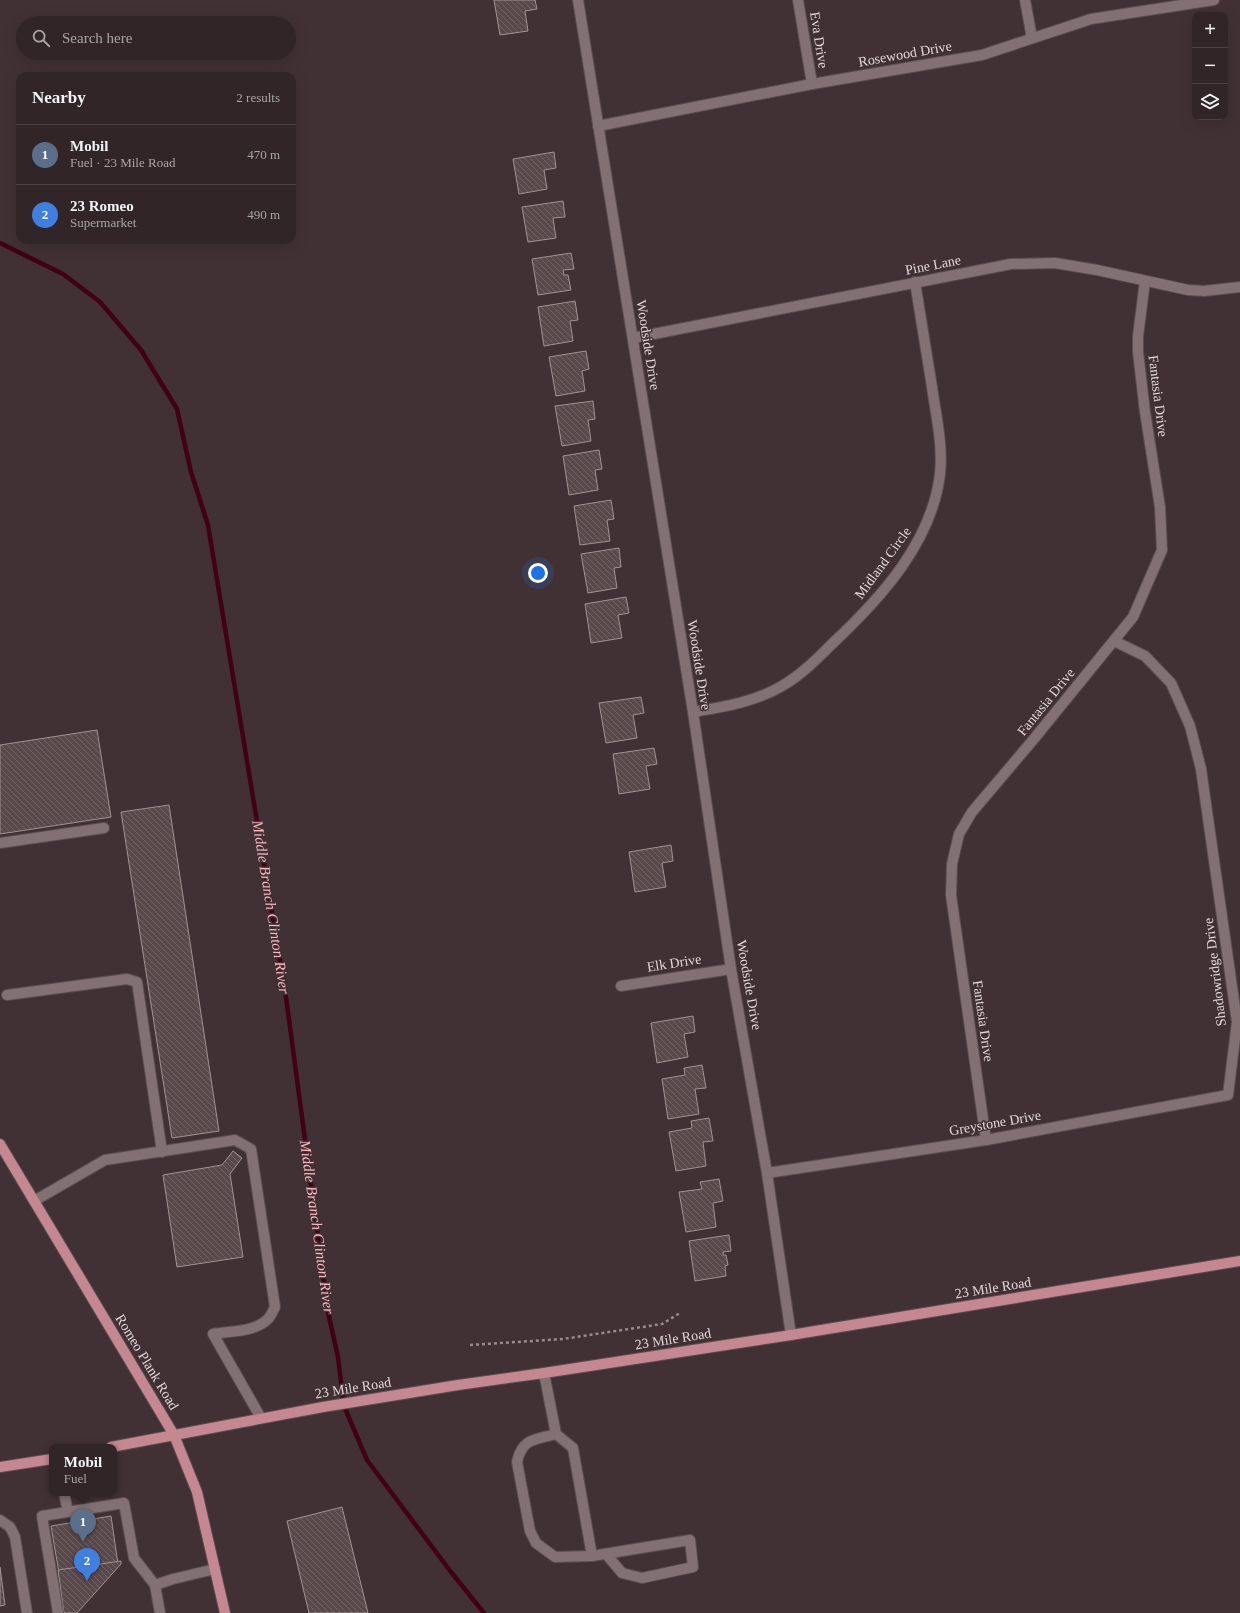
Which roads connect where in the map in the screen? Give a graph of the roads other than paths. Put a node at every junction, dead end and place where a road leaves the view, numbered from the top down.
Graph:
1 (578, 0) edge
2 (798, 0) edge
3 (1025, 0) edge
4 (1214, 0) edge
5 (1032, 38) junction
6 (812, 84) junction
7 (598, 126) junction
8 (1145, 281) junction
9 (916, 282) junction
10 (1240, 287) edge
11 (633, 338) junction
12 (1114, 641) junction
13 (693, 712) junction
14 (104, 828) dead end
15 (0, 843) edge
16 (731, 969) junction
17 (621, 986) dead end
18 (7, 995) dead end
19 (1228, 1095) joint
20 (986, 1140) junction
21 (0, 1144) edge
22 (162, 1152) junction
23 (4, 1157) edge
24 (767, 1173) junction
25 (34, 1201) junction
26 (1240, 1261) edge
27 (791, 1335) junction
28 (544, 1373) junction
29 (261, 1418) junction
30 (556, 1434) junction
31 (174, 1435) junction
32 (117, 1446) edge
33 (49, 1459) edge
34 (0, 1467) edge
35 (65, 1496) edge
36 (68, 1512) junction
37 (0, 1521) edge
38 (606, 1554) junction
39 (592, 1556) junction
40 (215, 1569) junction
41 (155, 1585) junction
42 (27, 1613) edge
43 (58, 1613) edge
44 (160, 1613) edge
45 (225, 1613) edge

1 - 7 street, Woodside Drive
2 - 6 street, Eva Drive
3 - 5 street
4 - 5 street, Rosewood Drive
5 - 6 street, Rosewood Drive
6 - 7 street, Rosewood Drive
7 - 11 street, Woodside Drive
8 - 9 street, Pine Lane
8 - 10 street, Pine Lane
8 - 12 street, Fantasia Drive
9 - 11 street, Pine Lane
9 - 13 street, Midland Circle
11 - 13 street, Woodside Drive
12 - 19 street, Shadowridge Drive
12 - 20 street, Fantasia Drive
13 - 16 street, Woodside Drive
14 - 15 street
16 - 17 street, Elk Drive
16 - 24 street, Woodside Drive
18 - 22 street
19 - 20 street, Greystone Drive
20 - 24 street, Greystone Drive
21 - 23 main road, Romeo Plank Road
22 - 25 street
22 - 29 street
23 - 25 main road, Romeo Plank Road
24 - 27 street, Woodside Drive
25 - 31 main road, Romeo Plank Road
26 - 27 main road, 23 Mile Road
27 - 28 main road, 23 Mile Road
28 - 29 main road, 23 Mile Road
28 - 30 street
29 - 31 main road, 23 Mile Road
30 - 39 street
30 - 39 street
31 - 32 main road, 23 Mile Road
31 - 40 main road, Romeo Plank Road
33 - 34 main road
35 - 36 street
36 - 41 street
36 - 43 street
37 - 42 street
38 - 38 street
38 - 39 street
40 - 41 street
40 - 45 main road, Romeo Plank Road
41 - 44 street

